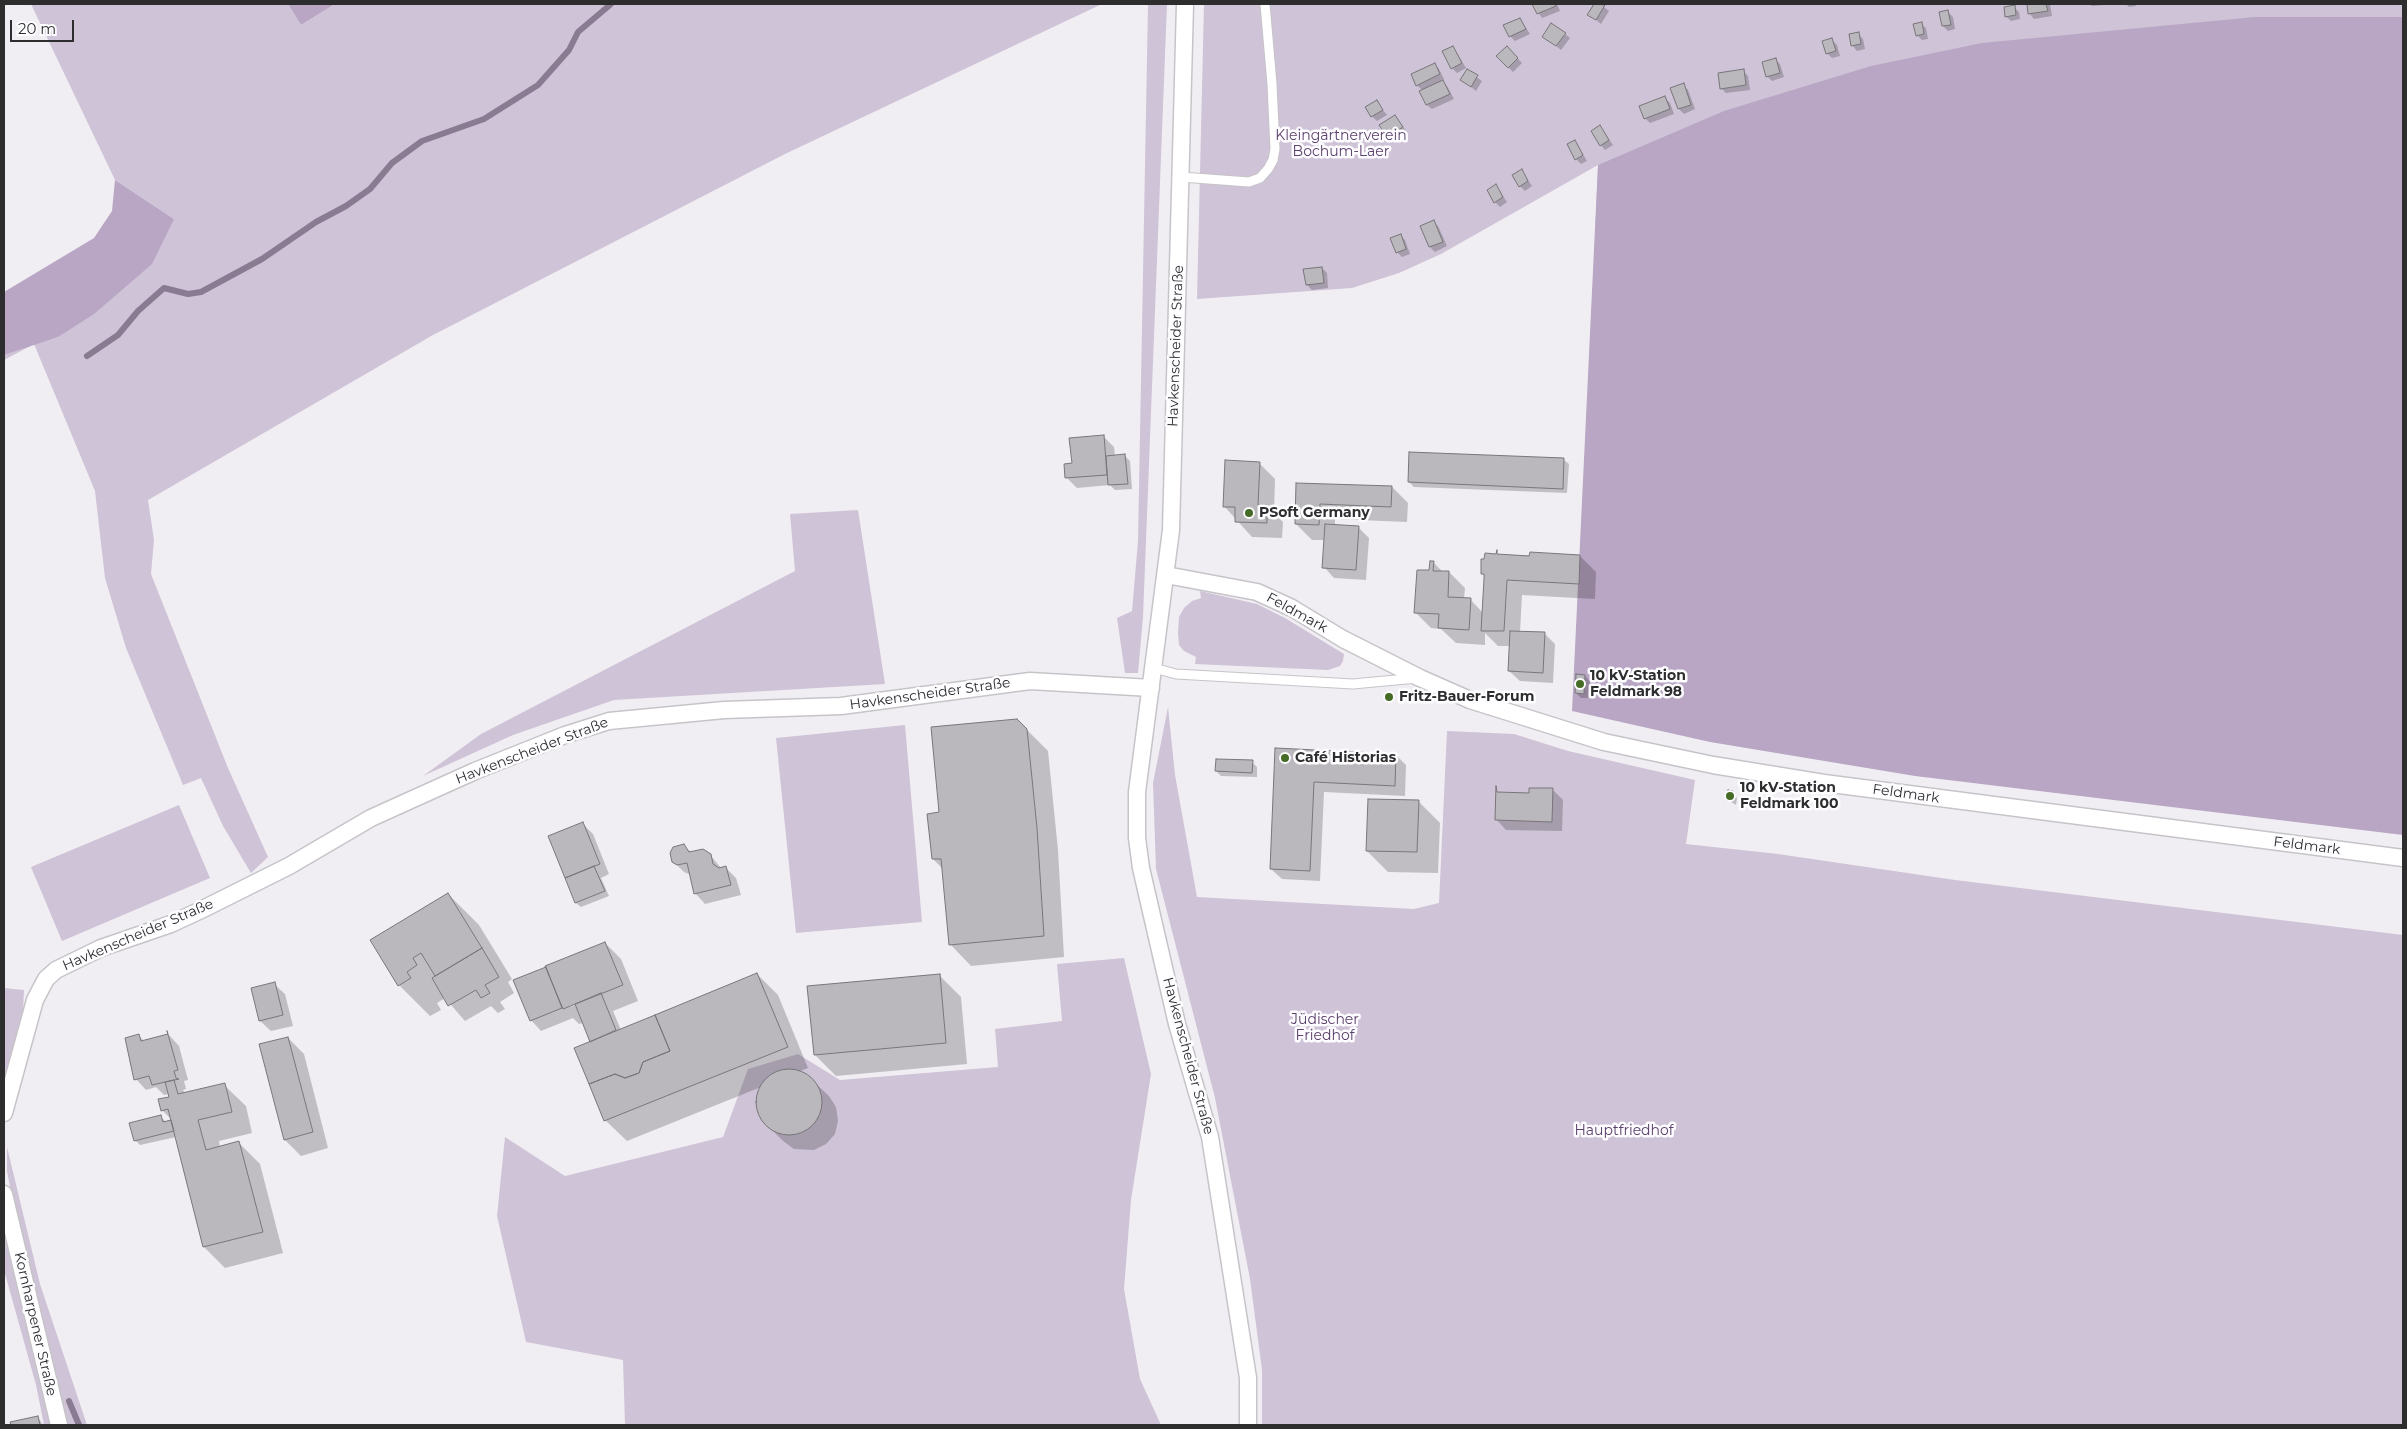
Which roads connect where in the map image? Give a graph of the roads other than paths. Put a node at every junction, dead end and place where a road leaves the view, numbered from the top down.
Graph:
1 (1185, 4) edge
2 (1265, 4) edge
3 (1181, 177) junction
4 (1166, 575) junction
5 (1154, 668) junction
6 (1420, 678) junction
7 (1151, 688) junction
8 (2403, 858) edge
9 (4, 1113) edge
10 (4, 1194) edge
11 (59, 1425) edge
12 (1248, 1425) edge

1 - 3 street, Havkenscheider Straße
2 - 3 lane
3 - 4 street, Havkenscheider Straße
4 - 5 street, Havkenscheider Straße
4 - 6 street, Feldmark
5 - 6 lane, Feldmark
5 - 7 street, Havkenscheider Straße
6 - 8 street, Feldmark
7 - 9 street, Havkenscheider Straße
7 - 12 street, Havkenscheider Straße
10 - 11 street, Kornharpener Straße

